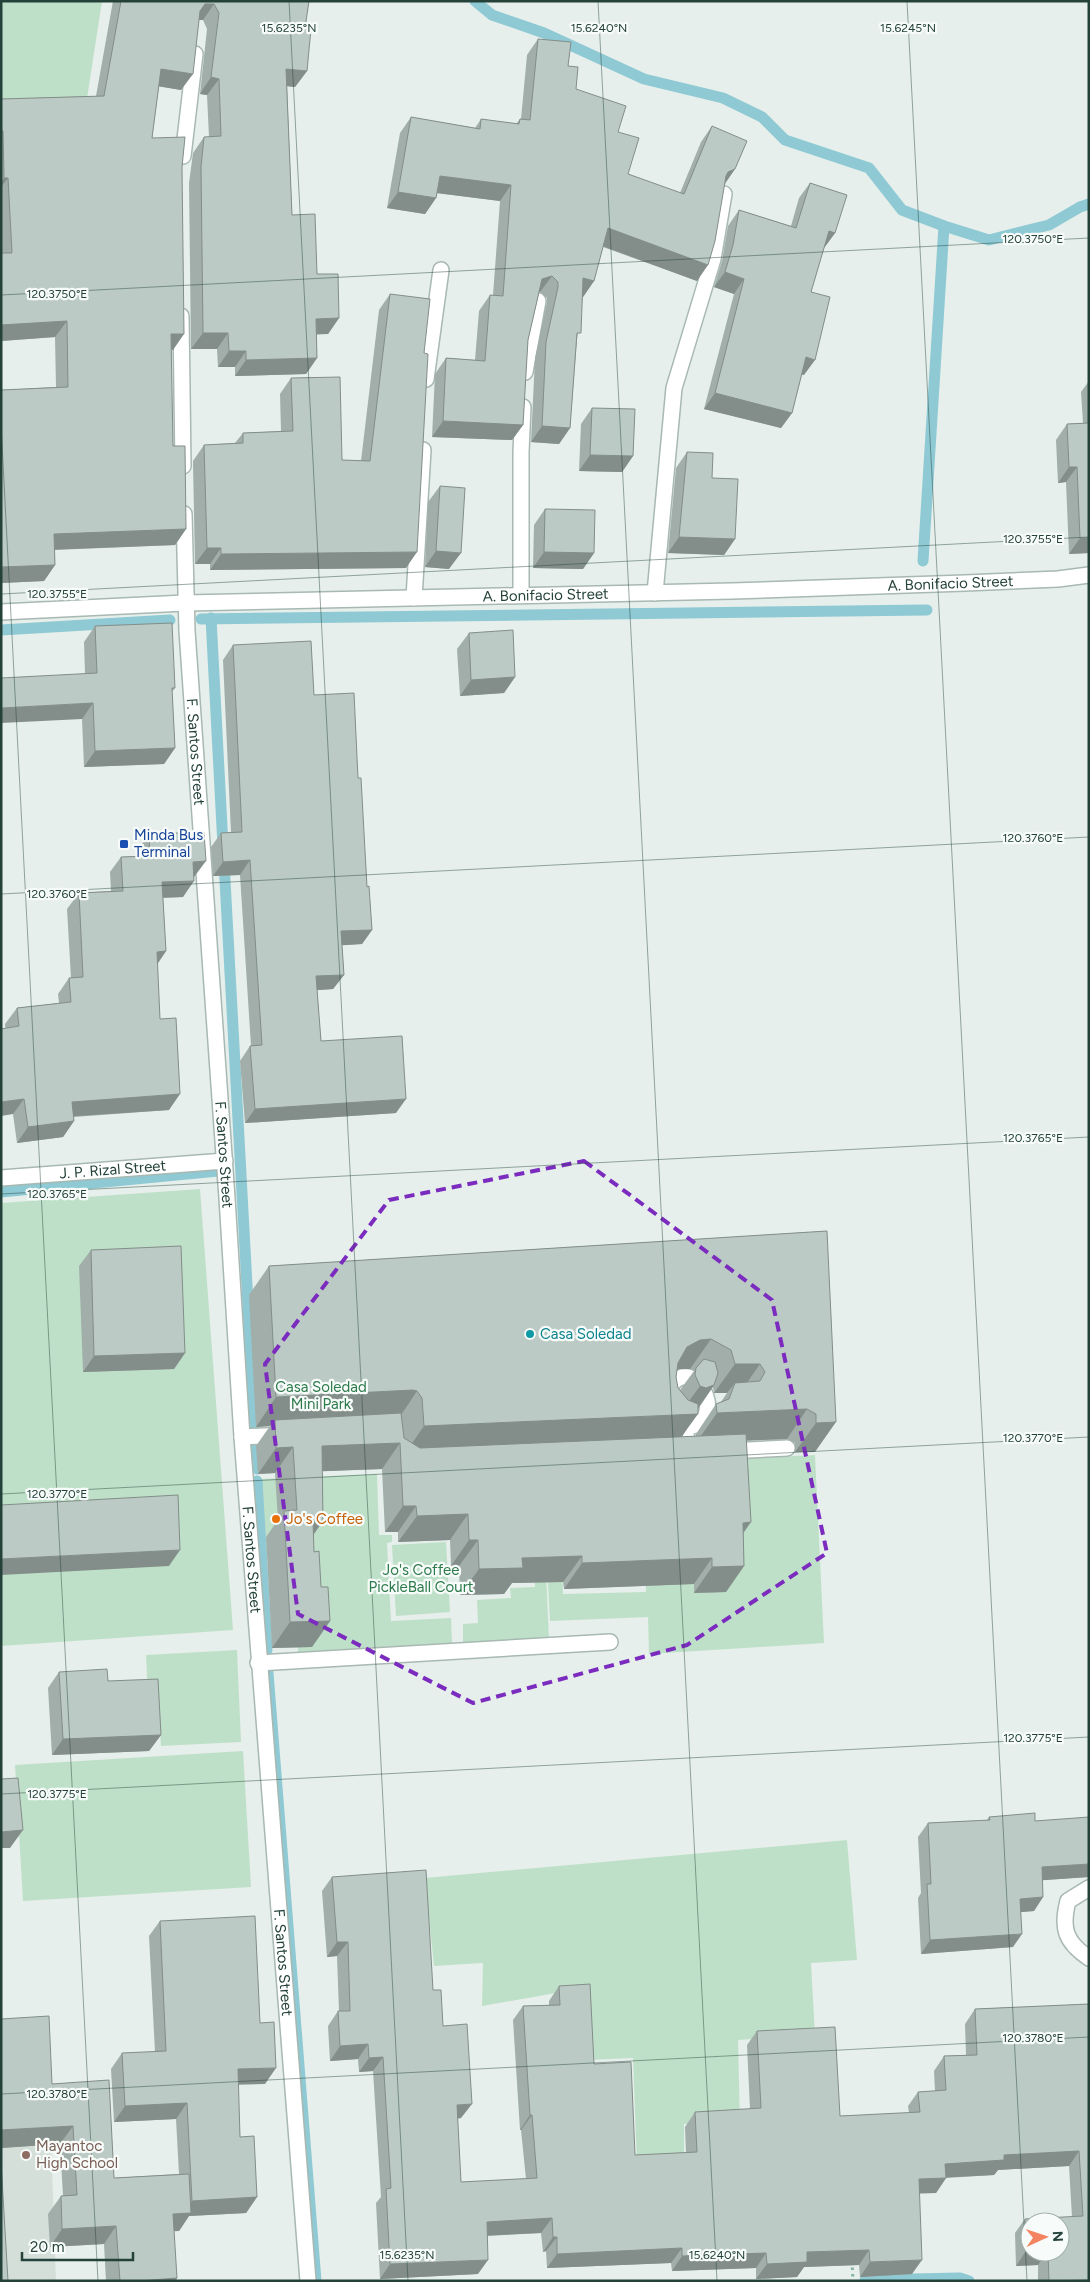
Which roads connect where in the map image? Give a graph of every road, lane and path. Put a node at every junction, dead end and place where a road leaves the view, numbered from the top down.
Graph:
1 (197, 38) edge
2 (181, 173) edge
3 (724, 194) edge
4 (441, 270) dead end
5 (181, 299) edge
6 (538, 301) edge
7 (425, 398) edge
8 (423, 434) edge
9 (1089, 575) edge
10 (655, 593) junction
11 (521, 596) junction
12 (414, 598) junction
13 (185, 603) junction
14 (1, 612) edge
15 (225, 1161) junction
16 (1, 1178) edge
17 (726, 1402) edge
18 (707, 1403) junction
19 (686, 1426) junction
20 (294, 1434) edge
21 (242, 1437) junction
22 (787, 1448) dead end
23 (687, 1452) junction
24 (667, 1454) edge
25 (610, 1642) dead end
26 (258, 1663) junction
27 (1089, 1888) edge
28 (1089, 1958) edge
29 (851, 2252) edge
30 (308, 2281) edge
31 (853, 2281) edge

1 - 2 street
3 - 10 street
4 - 7 street
5 - 13 street, F. Santos Street
6 - 11 street
8 - 12 street
9 - 10 street, A. Bonifacio Street
10 - 11 street, A. Bonifacio Street
11 - 12 street, A. Bonifacio Street
12 - 13 street, A. Bonifacio Street
13 - 14 street, A. Bonifacio Street
13 - 15 street, F. Santos Street
15 - 16 street, J. P. Rizal Street
15 - 21 street, F. Santos Street
17 - 18 street
18 - 19 street
18 - 19 street
19 - 23 street
20 - 21 street
21 - 26 street, F. Santos Street
22 - 23 street
23 - 24 street
25 - 26 street
26 - 30 street, F. Santos Street
27 - 28 street
29 - 31 path

